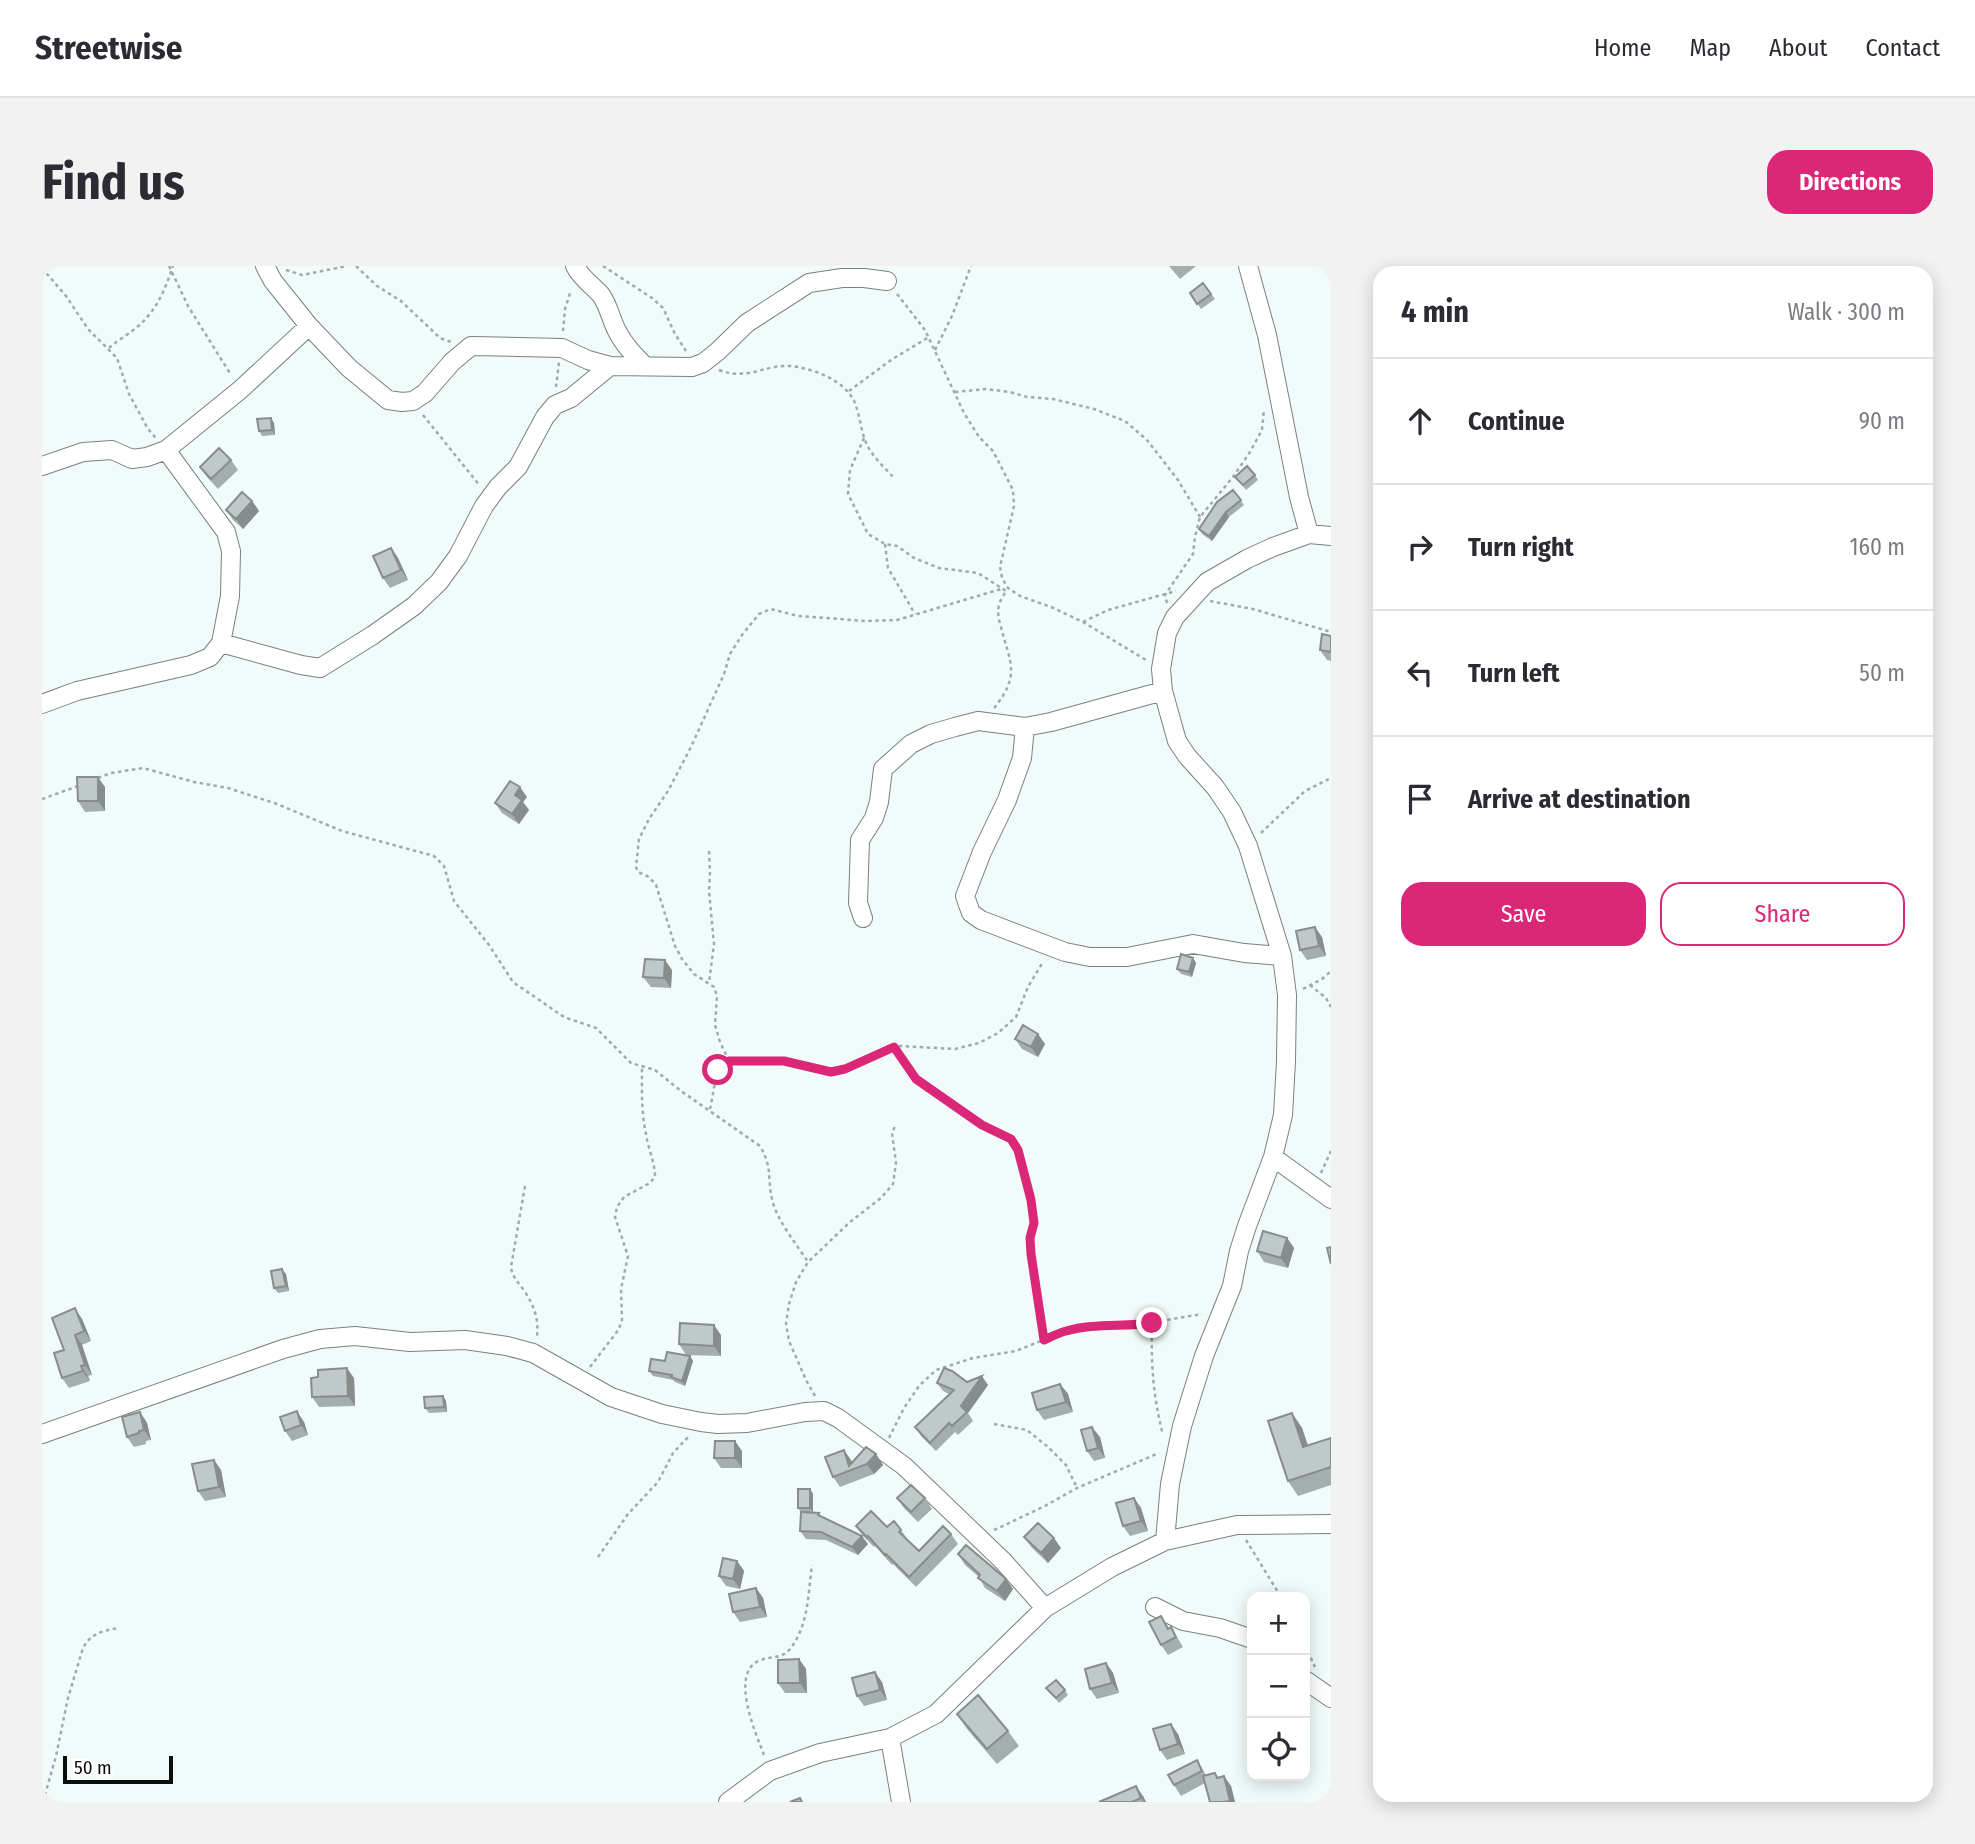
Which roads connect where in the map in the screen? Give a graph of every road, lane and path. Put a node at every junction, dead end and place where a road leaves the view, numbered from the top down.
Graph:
1 (171, 266) edge
2 (347, 266) edge
3 (356, 266) edge
4 (603, 266) edge
5 (971, 266) edge
6 (1248, 266) edge
7 (42, 268) edge
8 (274, 268) edge
9 (172, 271) junction
10 (577, 271) edge
11 (887, 281) joint
12 (309, 326) junction
13 (929, 337) junction
14 (471, 346) junction
15 (108, 348) junction
16 (562, 348) junction
17 (935, 351) junction
18 (703, 363) junction
19 (610, 366) junction
20 (645, 366) junction
21 (240, 390) junction
22 (849, 391) junction
23 (953, 392) junction
24 (413, 401) junction
25 (1265, 403) dead end
26 (555, 405) junction
27 (865, 438) junction
28 (166, 450) junction
29 (42, 466) edge
30 (894, 478) dead end
31 (490, 498) junction
32 (1200, 517) junction
33 (1309, 534) junction
34 (1331, 536) edge
35 (886, 544) junction
36 (1207, 582) junction
37 (1001, 589) junction
38 (1007, 590) junction
39 (1165, 595) junction
40 (1193, 597) junction
41 (915, 614) junction
42 (1175, 617) junction
43 (1083, 622) junction
44 (1331, 632) edge
45 (221, 643) junction
46 (1161, 669) junction
47 (1163, 691) junction
48 (42, 704) edge
49 (978, 721) junction
50 (1026, 727) junction
51 (1331, 778) edge
52 (91, 781) edge
53 (81, 785) edge
54 (42, 799) edge
55 (1248, 846) junction
56 (709, 850) dead end
57 (863, 918) dead end
58 (1054, 948) junction
59 (1282, 956) junction
60 (1331, 971) edge
61 (709, 983) junction
62 (1310, 985) junction
63 (1287, 995) junction
64 (1331, 1007) edge
65 (894, 1047) junction
66 (729, 1061) junction
67 (642, 1066) junction
68 (709, 1111) junction
69 (896, 1124) dead end
70 (1331, 1151) edge
71 (1273, 1157) junction
72 (525, 1186) dead end
73 (1315, 1186) junction
74 (1331, 1199) edge
75 (808, 1262) junction
76 (1223, 1310) junction
77 (1152, 1323) junction
78 (1044, 1340) junction
79 (533, 1353) junction
80 (581, 1382) junction
81 (824, 1411) junction
82 (701, 1422) junction
83 (994, 1424) dead end
84 (42, 1434) edge
85 (1172, 1446) junction
86 (883, 1450) junction
87 (1077, 1488) junction
88 (1331, 1524) edge
89 (1237, 1525) junction
90 (978, 1537) junction
91 (1165, 1541) junction
92 (598, 1557) dead end
93 (812, 1565) dead end
94 (1278, 1592) edge
95 (1155, 1607) dead end
96 (1045, 1608) junction
97 (118, 1629) dead end
98 (1247, 1637) edge
99 (1310, 1683) edge
100 (1331, 1698) edge
101 (890, 1738) junction
102 (770, 1771) junction
103 (43, 1802) edge
104 (728, 1802) edge
105 (901, 1802) edge

1 - 9 path
2 - 8 path
3 - 14 path
4 - 18 path
5 - 17 path
6 - 33 street
7 - 15 path
8 - 12 street
9 - 15 path
9 - 21 path
10 - 16 path
10 - 20 street
11 - 13 path
11 - 18 street
12 - 21 street
12 - 24 street
13 - 17 path
13 - 22 path
14 - 16 street
14 - 24 street
15 - 28 path
16 - 19 street
16 - 26 path
17 - 23 path
18 - 20 street
18 - 22 path
19 - 20 street
19 - 26 street
21 - 28 street
22 - 27 path
23 - 32 path
23 - 38 path
24 - 31 path
25 - 32 path
26 - 31 street
27 - 30 path
27 - 35 path
28 - 29 street
28 - 45 street
31 - 45 street
32 - 39 path
33 - 34 street
33 - 36 street
35 - 37 path
35 - 41 path
36 - 39 path
36 - 40 street
37 - 38 path
37 - 41 path
38 - 43 path
38 - 49 path
39 - 42 path
39 - 43 path
40 - 42 street
40 - 44 path
41 - 61 path
42 - 46 street
43 - 46 path
45 - 48 street
46 - 47 street
47 - 50 street
47 - 55 street
49 - 50 street
49 - 57 street
50 - 58 street
51 - 55 path
52 - 67 path
53 - 54 path
55 - 59 street
56 - 61 path
58 - 59 street
58 - 65 path
59 - 63 street
60 - 62 path
61 - 66 path
62 - 63 path
62 - 64 path
63 - 71 street
65 - 66 path
65 - 78 path
66 - 68 path
67 - 68 path
67 - 80 path
68 - 75 path
69 - 75 path
70 - 73 path
71 - 73 street
71 - 76 street
72 - 79 path
73 - 74 street
75 - 81 path
76 - 77 path
76 - 85 street
77 - 78 path
77 - 85 path
78 - 86 path
79 - 80 street
79 - 84 street
80 - 82 street
81 - 82 street
81 - 86 street
82 - 92 path
83 - 87 path
85 - 87 path
85 - 91 street
86 - 90 street
87 - 90 path
88 - 89 street
89 - 91 street
89 - 94 path
90 - 96 street
91 - 96 street
93 - 102 path
95 - 98 street
96 - 101 street
97 - 103 path
99 - 100 street
101 - 102 street
101 - 105 street
102 - 104 street

